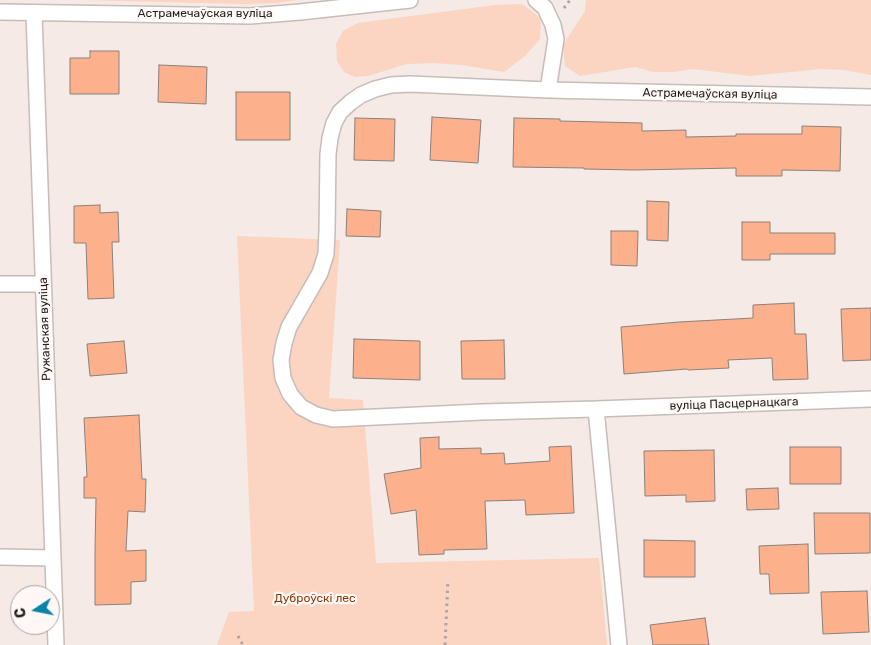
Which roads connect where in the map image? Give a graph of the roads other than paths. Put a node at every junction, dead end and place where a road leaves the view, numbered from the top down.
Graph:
1 (410, 0) edge
2 (536, 0) edge
3 (0, 12) edge
4 (34, 12) junction
5 (548, 90) junction
6 (871, 97) edge
7 (328, 154) joint
8 (0, 284) edge
9 (43, 284) junction
10 (871, 399) edge
11 (596, 409) junction
12 (0, 557) edge
13 (53, 558) junction
14 (56, 645) edge
15 (619, 645) edge

1 - 4 street, Астрамечаўская вуліца
2 - 5 street
3 - 4 street, Астрамечаўская вуліца
4 - 9 street, Ружанская вуліца
5 - 6 street, Астрамечаўская вуліца
5 - 7 street, Астрамечаўская вуліца
7 - 11 street, вуліца Пасцернацкага
8 - 9 street
9 - 13 street, Ружанская вуліца
10 - 11 street, вуліца Пасцернацкага
11 - 15 street
12 - 13 street
13 - 14 street, Ружанская вуліца

